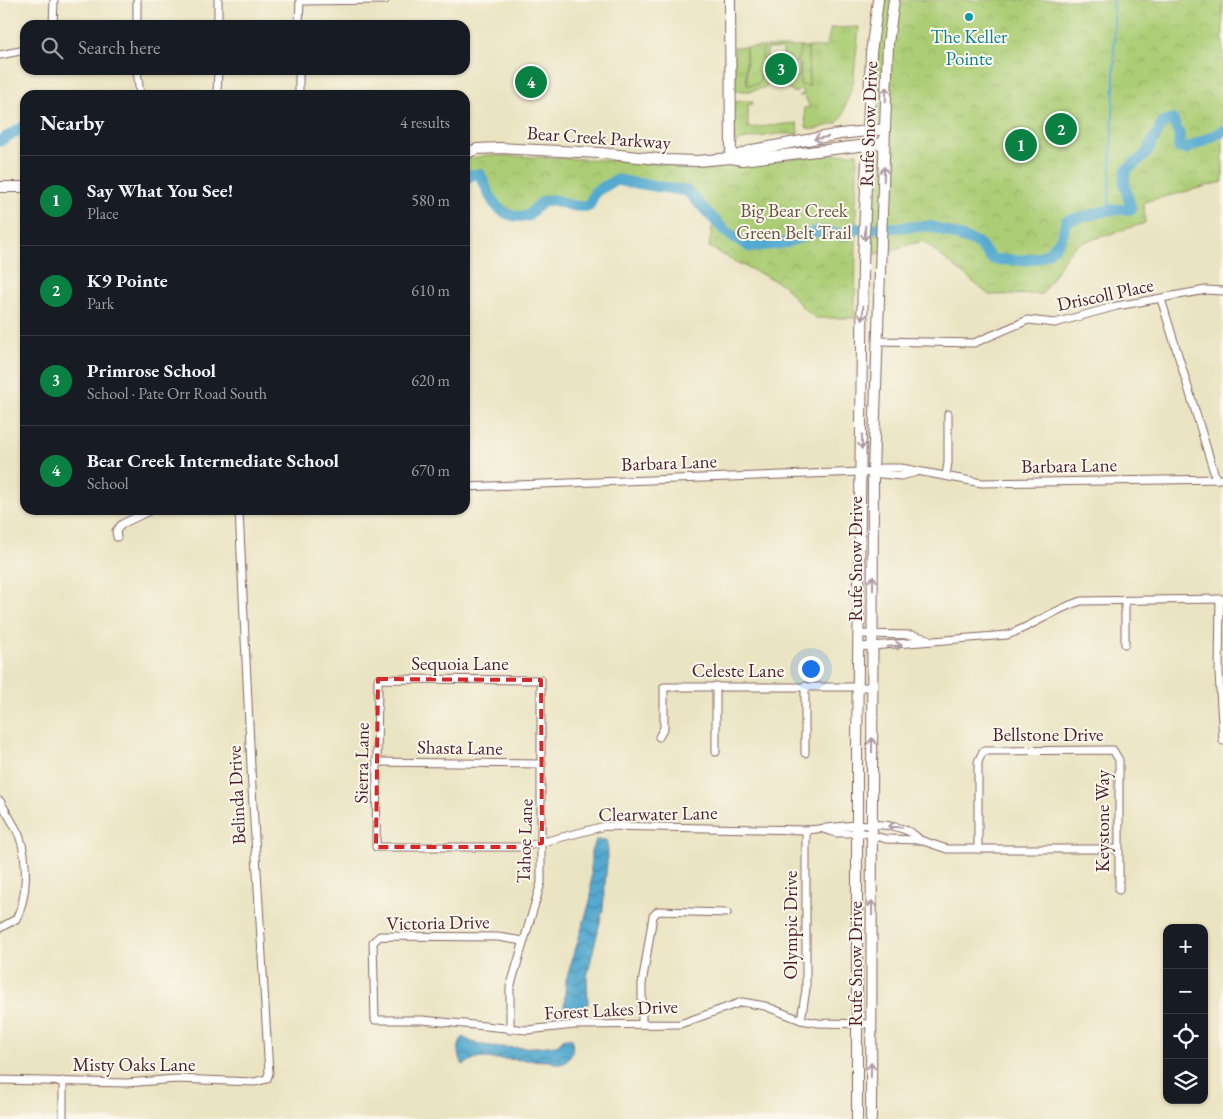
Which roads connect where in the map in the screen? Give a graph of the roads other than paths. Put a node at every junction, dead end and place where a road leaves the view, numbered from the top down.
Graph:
1 (54, 0) edge
2 (138, 0) edge
3 (218, 0) edge
4 (300, 0) edge
5 (730, 0) edge
6 (878, 0) edge
7 (894, 0) edge
8 (384, 1) edge
9 (53, 20) edge
10 (137, 20) edge
11 (218, 20) edge
12 (299, 20) edge
13 (20, 51) edge
14 (0, 55) edge
15 (138, 75) edge
16 (218, 75) edge
17 (299, 75) edge
18 (139, 90) edge
19 (217, 90) edge
20 (298, 90) edge
21 (885, 129) junction
22 (869, 131) junction
23 (884, 143) junction
24 (868, 145) junction
25 (470, 152) edge
26 (731, 158) junction
27 (0, 187) edge
28 (20, 187) edge
29 (1223, 291) edge
30 (1161, 298) junction
31 (878, 342) junction
32 (948, 414) dead end
33 (861, 472) junction
34 (874, 472) junction
35 (946, 475) junction
36 (1219, 479) edge
37 (470, 487) edge
38 (141, 515) edge
39 (239, 515) edge
40 (117, 537) dead end
41 (1222, 599) edge
42 (1125, 601) junction
43 (859, 634) junction
44 (872, 634) junction
45 (931, 639) junction
46 (1125, 644) dead end
47 (859, 647) junction
48 (872, 647) junction
49 (378, 679) joint
50 (541, 680) joint
51 (716, 686) junction
52 (805, 686) junction
53 (857, 687) junction
54 (872, 687) junction
55 (659, 737) dead end
56 (1223, 741) edge
57 (716, 752) dead end
58 (1116, 752) joint
59 (805, 753) dead end
60 (377, 762) junction
61 (542, 764) junction
62 (0, 801) edge
63 (865, 829) junction
64 (806, 830) junction
65 (920, 840) junction
66 (542, 843) junction
67 (376, 847) joint
68 (978, 849) junction
69 (1118, 849) junction
70 (1119, 890) dead end
71 (727, 913) dead end
72 (3, 927) edge
73 (523, 940) junction
74 (375, 1020) joint
75 (801, 1020) junction
76 (642, 1024) junction
77 (857, 1024) junction
78 (872, 1024) junction
79 (510, 1030) junction
80 (267, 1079) joint
81 (0, 1080) edge
82 (63, 1081) junction
83 (63, 1119) edge
84 (857, 1119) edge
85 (871, 1119) edge

1 - 9 street
2 - 10 street
3 - 11 street
4 - 8 street
4 - 12 street
5 - 26 main road
6 - 22 main road, Rufe Snow Drive
21 -> 7 main road, Rufe Snow Drive
13 - 14 street
15 - 18 street
16 - 19 street
17 - 20 street
21 - 22 main road, Bear Creek Parkway
21 - 23 main road, Rufe Snow Drive
22 - 24 main road, Rufe Snow Drive
22 -> 26 main road, Bear Creek Parkway
23 - 24 main road, Bear Creek Parkway
31 -> 23 main road, Rufe Snow Drive
24 - 26 main road, Bear Creek Parkway
24 -> 33 main road, Rufe Snow Drive
25 - 26 main road, Bear Creek Parkway
27 - 28 main road
29 - 30 street, Driscoll Place
30 - 31 street, Driscoll Place
30 - 36 street
31 - 34 main road, Rufe Snow Drive
32 - 35 street
33 - 34 street, Barbara Lane
33 - 37 street, Barbara Lane
33 - 43 main road, Rufe Snow Drive
34 - 35 street, Barbara Lane
44 -> 34 main road, Rufe Snow Drive
35 - 36 street, Barbara Lane
38 - 40 street
39 - 80 street, Belinda Drive
41 - 42 street
41 - 56 street
42 - 45 street
42 - 46 street
43 - 44 street
43 - 47 main road, Rufe Snow Drive
44 - 45 street
44 - 48 main road, Rufe Snow Drive
48 -> 45 street
47 - 48 street
47 - 53 main road, Rufe Snow Drive
48 - 54 main road, Rufe Snow Drive
49 - 50 street, Sequoia Lane
49 - 60 street, Sierra Lane
50 - 61 street, Tahoe Lane
51 - 52 street, Celeste Lane
51 - 55 street, Celeste Lane
51 - 57 street
52 - 53 street, Celeste Lane
52 - 59 street
53 - 54 street, Celeste Lane
53 - 63 main road, Rufe Snow Drive
63 -> 54 main road, Rufe Snow Drive
58 - 68 street, Bellstone Drive
58 - 69 street, Keystone Way
60 - 61 street, Shasta Lane
60 - 67 street, Sierra Lane
61 - 66 street, Tahoe Lane
62 - 72 street
63 - 64 street, Clearwater Lane
63 - 65 street
65 -> 63 street
63 - 77 main road, Rufe Snow Drive
78 -> 63 main road, Rufe Snow Drive
64 - 66 street, Clearwater Lane
64 - 75 street, Olympic Drive
65 - 68 street
66 - 67 street, Clearwater Lane
66 - 73 street, Tahoe Lane
68 - 69 street
69 - 70 street, Keystone Way
71 - 76 street
73 - 74 street, Victoria Drive
73 - 79 street, Tahoe Lane
74 - 79 street, Forest Lakes Drive
75 - 76 street, Forest Lakes Drive
75 - 77 street, Forest Lakes Drive
76 - 79 street, Forest Lakes Drive
77 - 78 street, Forest Lakes Drive
77 - 84 main road, Rufe Snow Drive
85 -> 78 main road, Rufe Snow Drive
80 - 82 street, Misty Oaks Lane
81 - 82 street, Misty Oaks Lane
82 - 83 street

